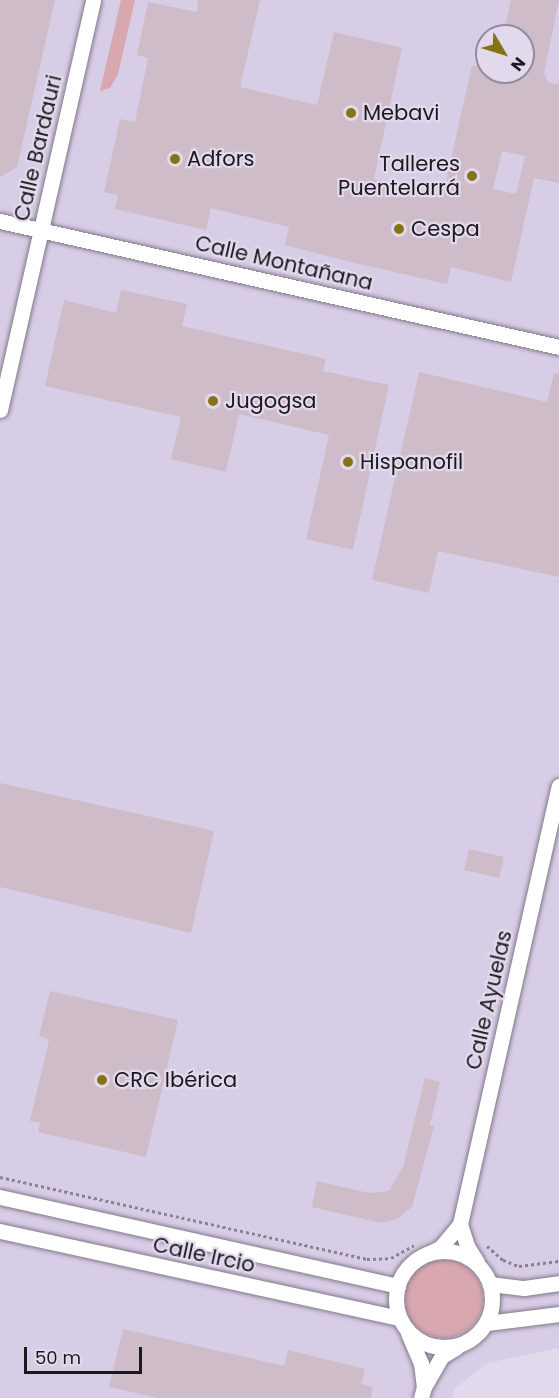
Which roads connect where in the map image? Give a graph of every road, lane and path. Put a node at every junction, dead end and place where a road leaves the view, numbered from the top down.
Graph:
1 (93, 0) edge
2 (0, 221) edge
3 (40, 230) junction
4 (559, 347) edge
5 (0, 410) edge
6 (559, 786) edge
7 (0, 1177) edge
8 (0, 1197) edge
9 (460, 1224) junction
10 (0, 1231) edge
11 (483, 1243) dead end
12 (423, 1249) junction
13 (559, 1261) edge
14 (480, 1266) junction
15 (559, 1283) edge
16 (490, 1284) junction
17 (398, 1286) junction
18 (559, 1314) edge
19 (403, 1323) junction
20 (487, 1323) junction
21 (462, 1344) junction
22 (423, 1393) edge

1 - 3 street, Calle Bardauri
2 - 3 street, Calle Montañana
3 - 4 street, Calle Montañana
3 - 5 street, Calle Bardauri
6 - 9 street, Calle Ayuelas
7 - 12 path
8 - 17 street, Calle Ircio
9 - 12 street, Calle Ayuelas
9 - 14 street
10 - 19 street, Calle Ircio
11 - 13 path
12 - 14 street
12 - 17 street
14 - 16 street
15 - 16 street
16 - 20 street
17 - 19 street
18 - 20 street
19 - 21 street
19 - 22 street
20 - 21 street
21 - 22 street

